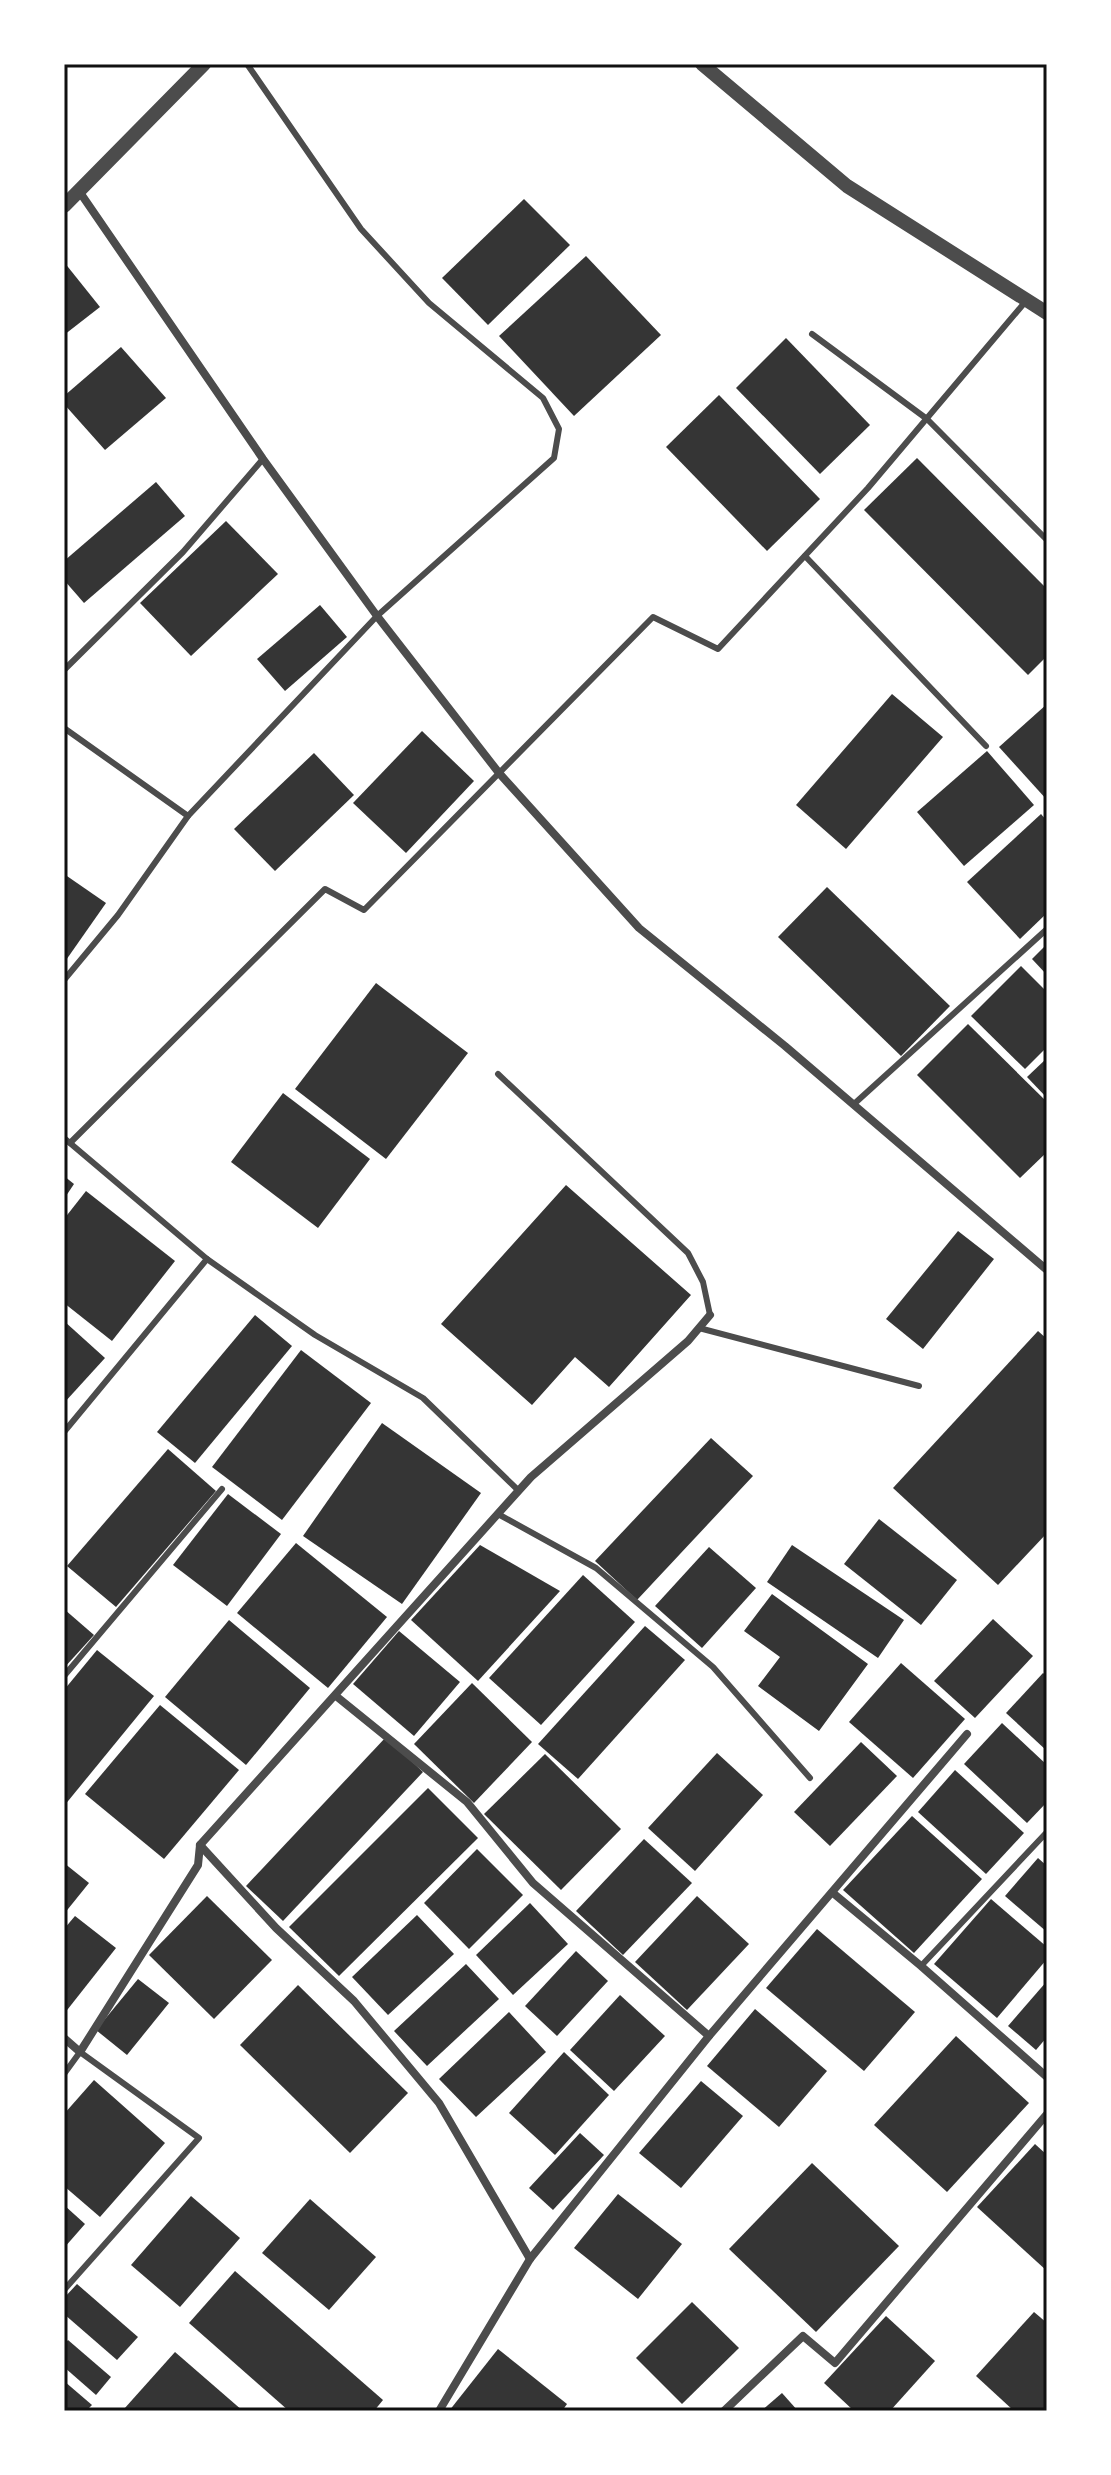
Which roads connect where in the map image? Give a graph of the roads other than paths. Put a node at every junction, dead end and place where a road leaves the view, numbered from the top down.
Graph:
1 (204, 64) edge
2 (247, 64) edge
3 (702, 64) edge
4 (79, 191) junction
5 (64, 206) edge
6 (1026, 301) junction
7 (1047, 313) edge
8 (812, 334) dead end
9 (927, 419) junction
10 (263, 459) junction
11 (1047, 540) edge
12 (805, 556) junction
13 (377, 616) junction
14 (64, 670) edge
15 (64, 728) edge
16 (986, 746) dead end
17 (499, 773) junction
18 (188, 816) junction
19 (1047, 929) edge
20 (64, 980) edge
21 (498, 1074) dead end
22 (854, 1104) junction
23 (67, 1141) edge
24 (207, 1259) junction
25 (1047, 1270) edge
26 (710, 1315) joint
27 (699, 1328) junction
28 (919, 1386) dead end
29 (64, 1432) edge
30 (222, 1489) dead end
31 (519, 1491) junction
32 (498, 1514) junction
33 (64, 1676) edge
34 (336, 1696) junction
35 (967, 1734) dead end
36 (810, 1778) dead end
37 (1047, 1832) edge
38 (200, 1845) junction
39 (833, 1893) junction
40 (921, 1966) junction
41 (709, 2036) junction
42 (64, 2038) edge
43 (80, 2052) junction
44 (64, 2074) edge
45 (1047, 2077) edge
46 (1047, 2114) edge
47 (530, 2259) junction
48 (64, 2290) edge
49 (439, 2411) edge
50 (724, 2411) edge

1 - 4 street
2 - 13 lane
3 - 6 street
4 - 5 street
4 - 10 street
6 - 7 street
6 - 9 lane
8 - 9 lane
9 - 11 lane
9 - 12 lane
10 - 13 street
10 - 14 lane
12 - 16 lane
12 - 17 lane
13 - 17 street
13 - 18 lane
15 - 18 lane
17 - 22 street
17 - 23 lane
18 - 20 lane
19 - 22 lane
21 - 26 lane
22 - 25 street
23 - 24 lane
24 - 29 lane
24 - 31 lane
26 - 27 street
27 - 28 lane
27 - 31 street
30 - 33 lane
31 - 32 street
32 - 34 street
32 - 36 lane
34 - 38 street
34 - 41 street
35 - 39 street
37 - 40 lane
38 - 43 street
38 - 47 street
39 - 40 street
39 - 41 street
40 - 45 street
41 - 47 street
42 - 43 street
43 - 44 lane
43 - 48 lane
46 - 50 street
47 - 49 street

